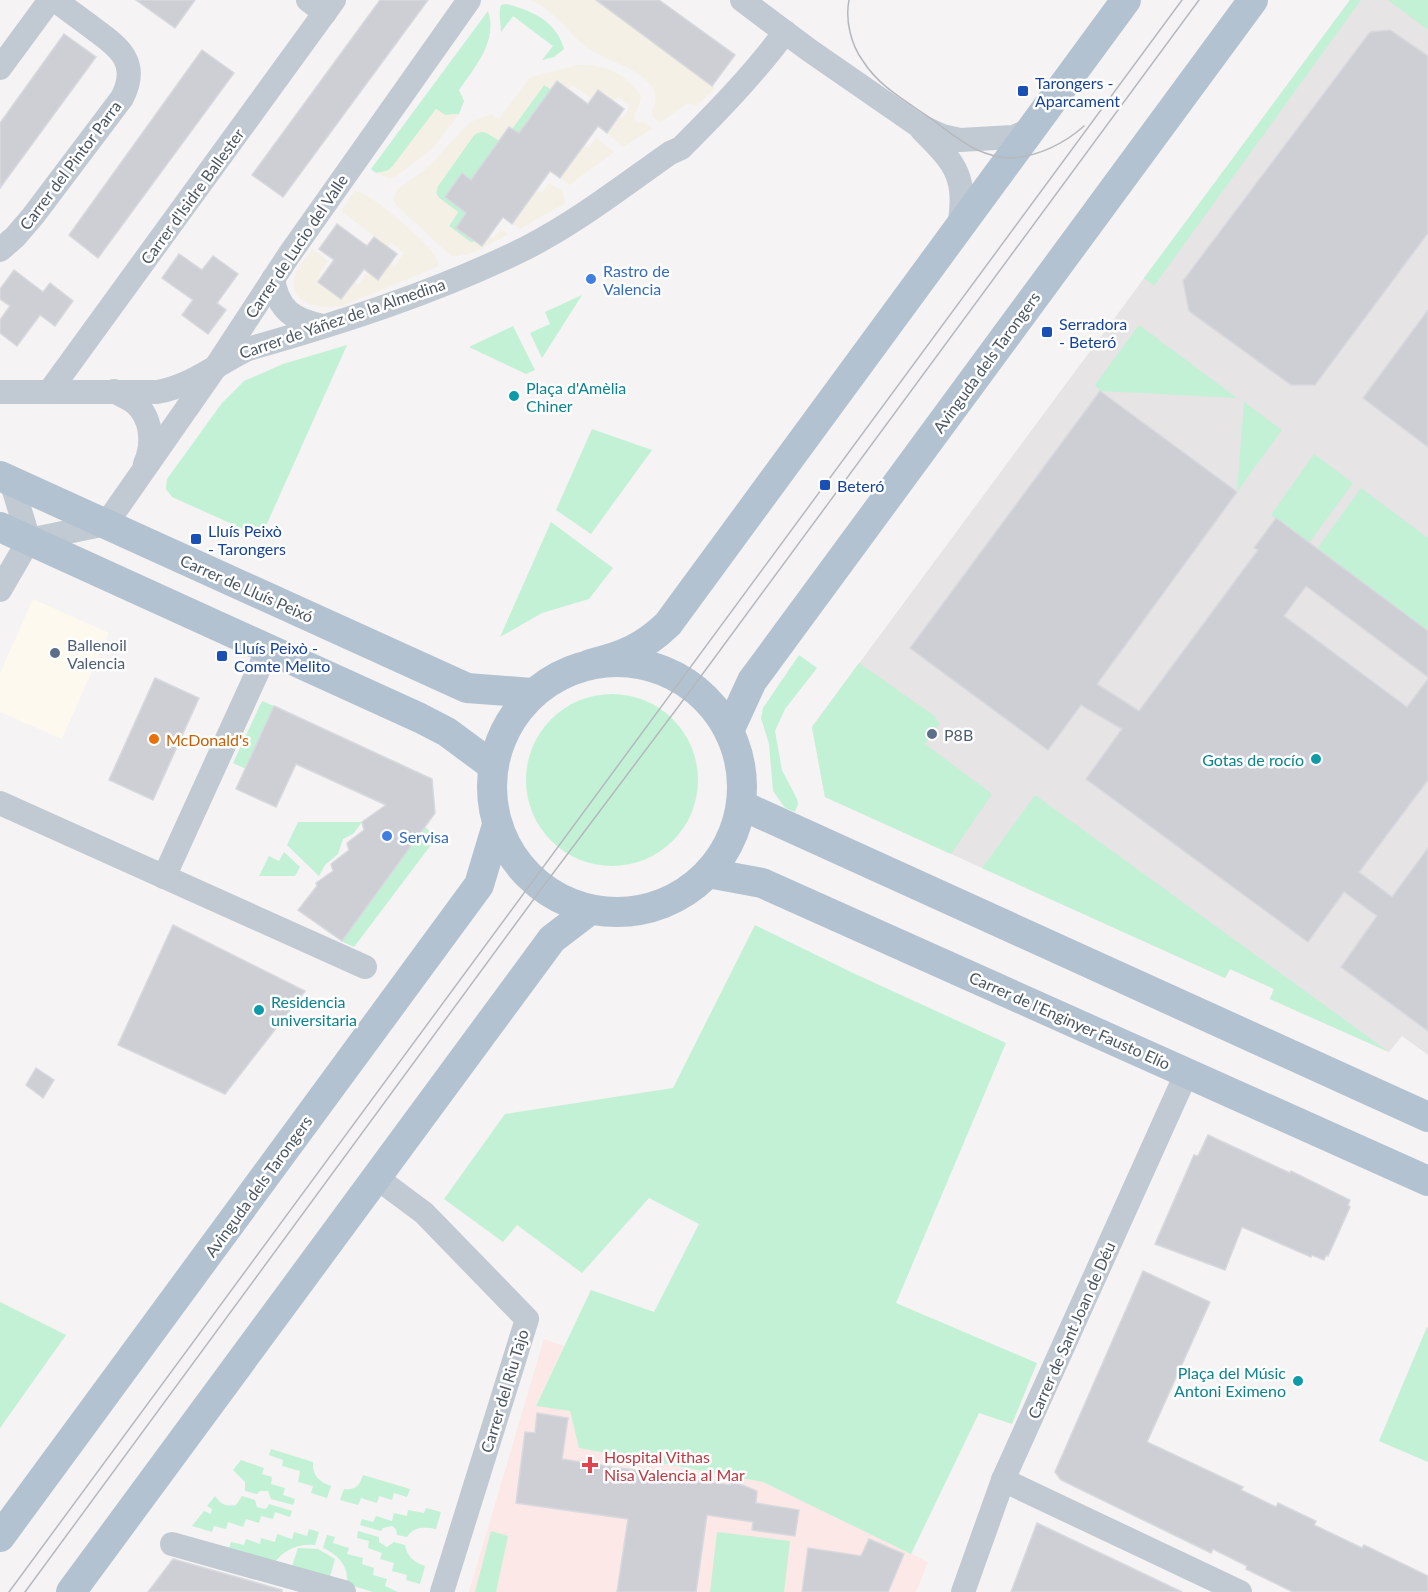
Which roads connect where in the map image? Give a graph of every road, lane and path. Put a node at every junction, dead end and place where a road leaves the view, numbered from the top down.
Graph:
1 (50, 0) edge
2 (55, 0) edge
3 (469, 0) edge
4 (742, 0) edge
5 (1126, 0) edge
6 (1253, 0) edge
7 (322, 4) edge
8 (785, 32) junction
9 (0, 68) edge
10 (916, 124) junction
11 (1030, 130) junction
12 (959, 228) junction
13 (0, 250) edge
14 (273, 279) junction
15 (323, 326) junction
16 (215, 368) junction
17 (114, 391) junction
18 (0, 392) edge
19 (48, 392) junction
20 (140, 477) junction
21 (6, 478) edge
22 (106, 524) junction
23 (0, 527) edge
24 (29, 540) junction
25 (0, 590) edge
26 (268, 649) junction
27 (590, 664) junction
28 (532, 693) junction
29 (729, 731) junction
30 (493, 766) junction
31 (0, 803) edge
32 (741, 805) junction
33 (497, 825) junction
34 (708, 873) junction
35 (164, 877) junction
36 (590, 910) junction
37 (365, 967) dead end
38 (1187, 1072) junction
39 (1428, 1117) edge
40 (377, 1178) junction
41 (1428, 1181) edge
42 (1003, 1480) junction
43 (0, 1537) edge
44 (172, 1544) dead end
45 (71, 1592) edge
46 (344, 1592) edge
47 (442, 1592) edge
48 (963, 1592) edge
49 (1240, 1592) edge

1 - 9 street
2 - 13 street, Carrer del Pintor Parra
3 - 14 street, Carrer de Lucio del Valle
4 - 8 street
5 - 11 main road
6 - 29 main road, Avinguda dels Tarongers
7 - 19 street, Carrer d'Isidre Ballester
8 - 10 street
8 - 15 street, Carrer de Yáñez de la Almedina
10 - 11 street
10 - 12 street
11 - 12 main road
12 - 27 main road
14 - 15 street
14 - 16 street, Carrer de Lucio del Valle
15 - 16 street, Carrer de Yáñez de la Almedina
16 - 17 street, Carrer de Yáñez de la Almedina
16 - 20 street, Carrer de Lucio del Valle
17 - 19 street, Carrer de Yáñez de la Almedina
17 - 20 street
18 - 19 street, Carrer de Yáñez de la Almedina
20 - 22 street, Carrer de Lucio del Valle
21 - 22 main road, Carrer de Lluís Peixó
21 - 24 street
22 - 24 street
22 - 28 main road, Carrer de Lluís Peixó
23 - 24 main road
24 - 25 street
24 - 26 main road
26 - 30 main road
26 - 35 street
27 - 28 main road
27 - 29 main road
28 - 30 main road
29 - 32 main road
30 - 33 main road
31 - 35 street
32 - 34 main road
32 - 39 main road
33 - 36 main road
33 - 43 main road, Avinguda dels Tarongers
34 - 36 main road
34 - 38 main road, Carrer de l'Enginyer Fausto Elío
35 - 37 street
36 - 40 main road
38 - 41 main road, Carrer de l'Enginyer Fausto Elío
38 - 42 street, Carrer de Sant Joan de Déu
40 - 45 main road
40 - 47 street, Carrer del Riu Tajo
42 - 48 street, Carrer de Sant Joan de Déu
42 - 49 street
44 - 46 street

